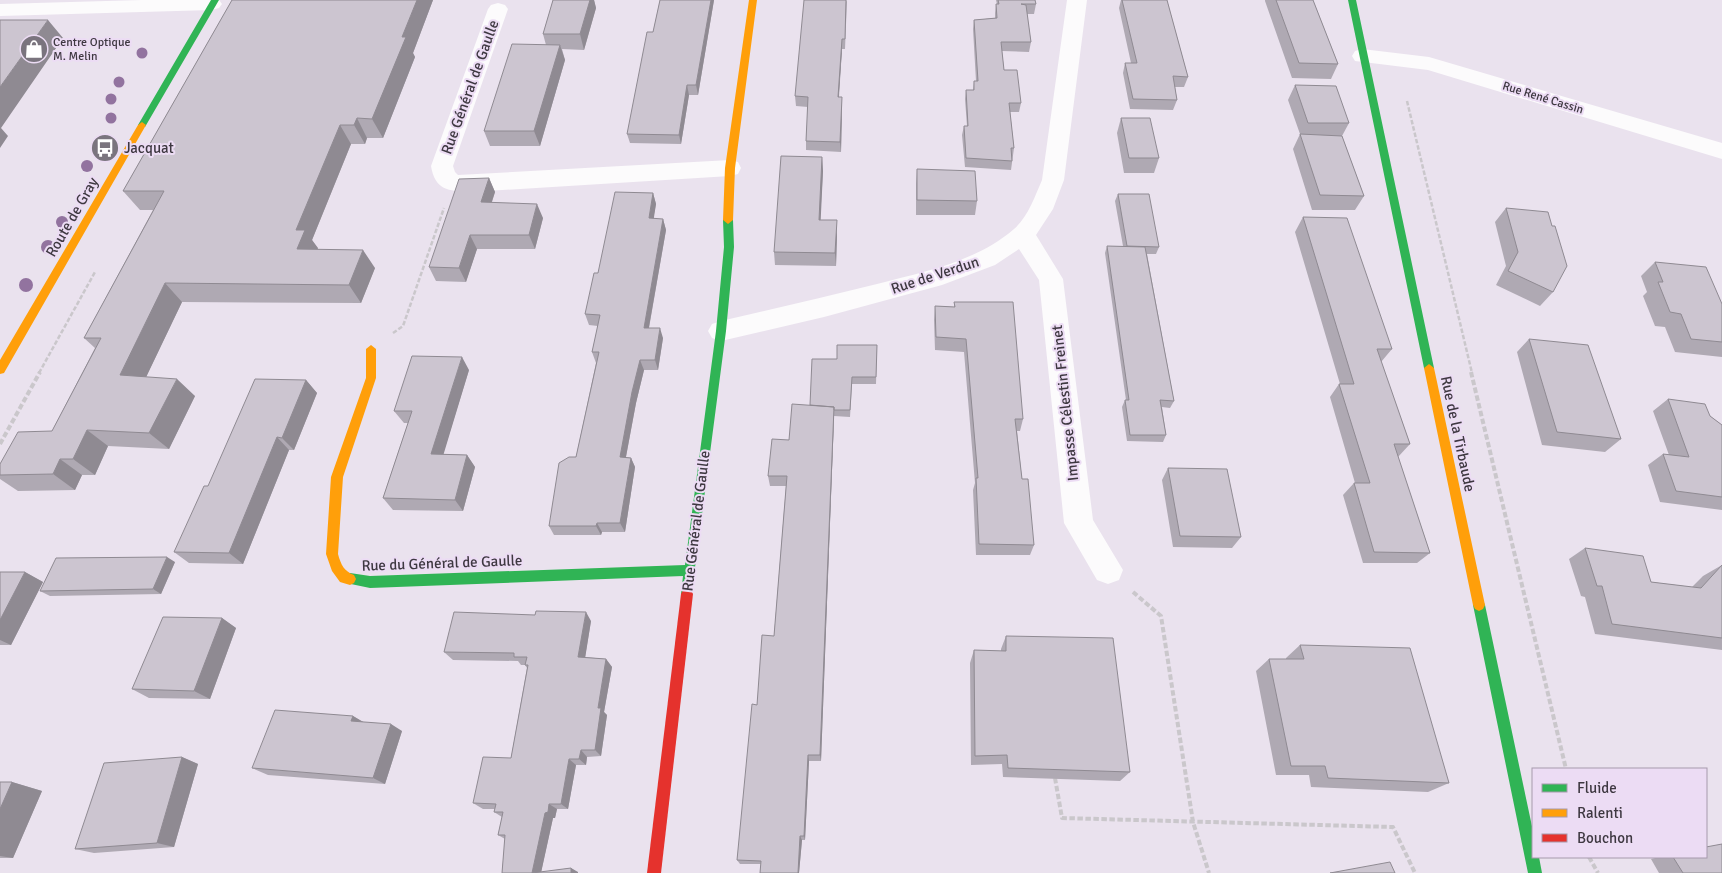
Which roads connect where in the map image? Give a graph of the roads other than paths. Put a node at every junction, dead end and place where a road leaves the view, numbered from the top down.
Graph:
1 (753, 0) edge
2 (1077, 0) edge
3 (1352, 0) edge
4 (214, 2) edge
5 (498, 9) dead end
6 (0, 10) edge
7 (1362, 56) junction
8 (1722, 151) edge
9 (730, 168) junction
10 (1023, 236) junction
11 (721, 331) junction
12 (371, 350) road end
13 (0, 370) edge
14 (690, 570) junction
15 (1108, 570) road end
16 (654, 873) edge
17 (1535, 873) edge

1 - 9 street, Rue Général de Gaulle
2 - 10 street, Rue de Verdun
3 - 7 street, Rue de la Tirbaude
4 - 6 street
4 - 13 street, Route de Gray
5 - 9 street, Rue Général de Gaulle
7 - 8 street, Rue René Cassin
7 - 17 street, Rue de la Tirbaude
9 - 11 street, Rue Général de Gaulle
10 - 11 street, Rue de Verdun
10 - 15 street, Impasse Célestin Freinet
11 - 14 street, Rue Général de Gaulle
12 - 14 street, Rue du Général de Gaulle
14 - 16 street, Rue Général de Gaulle

